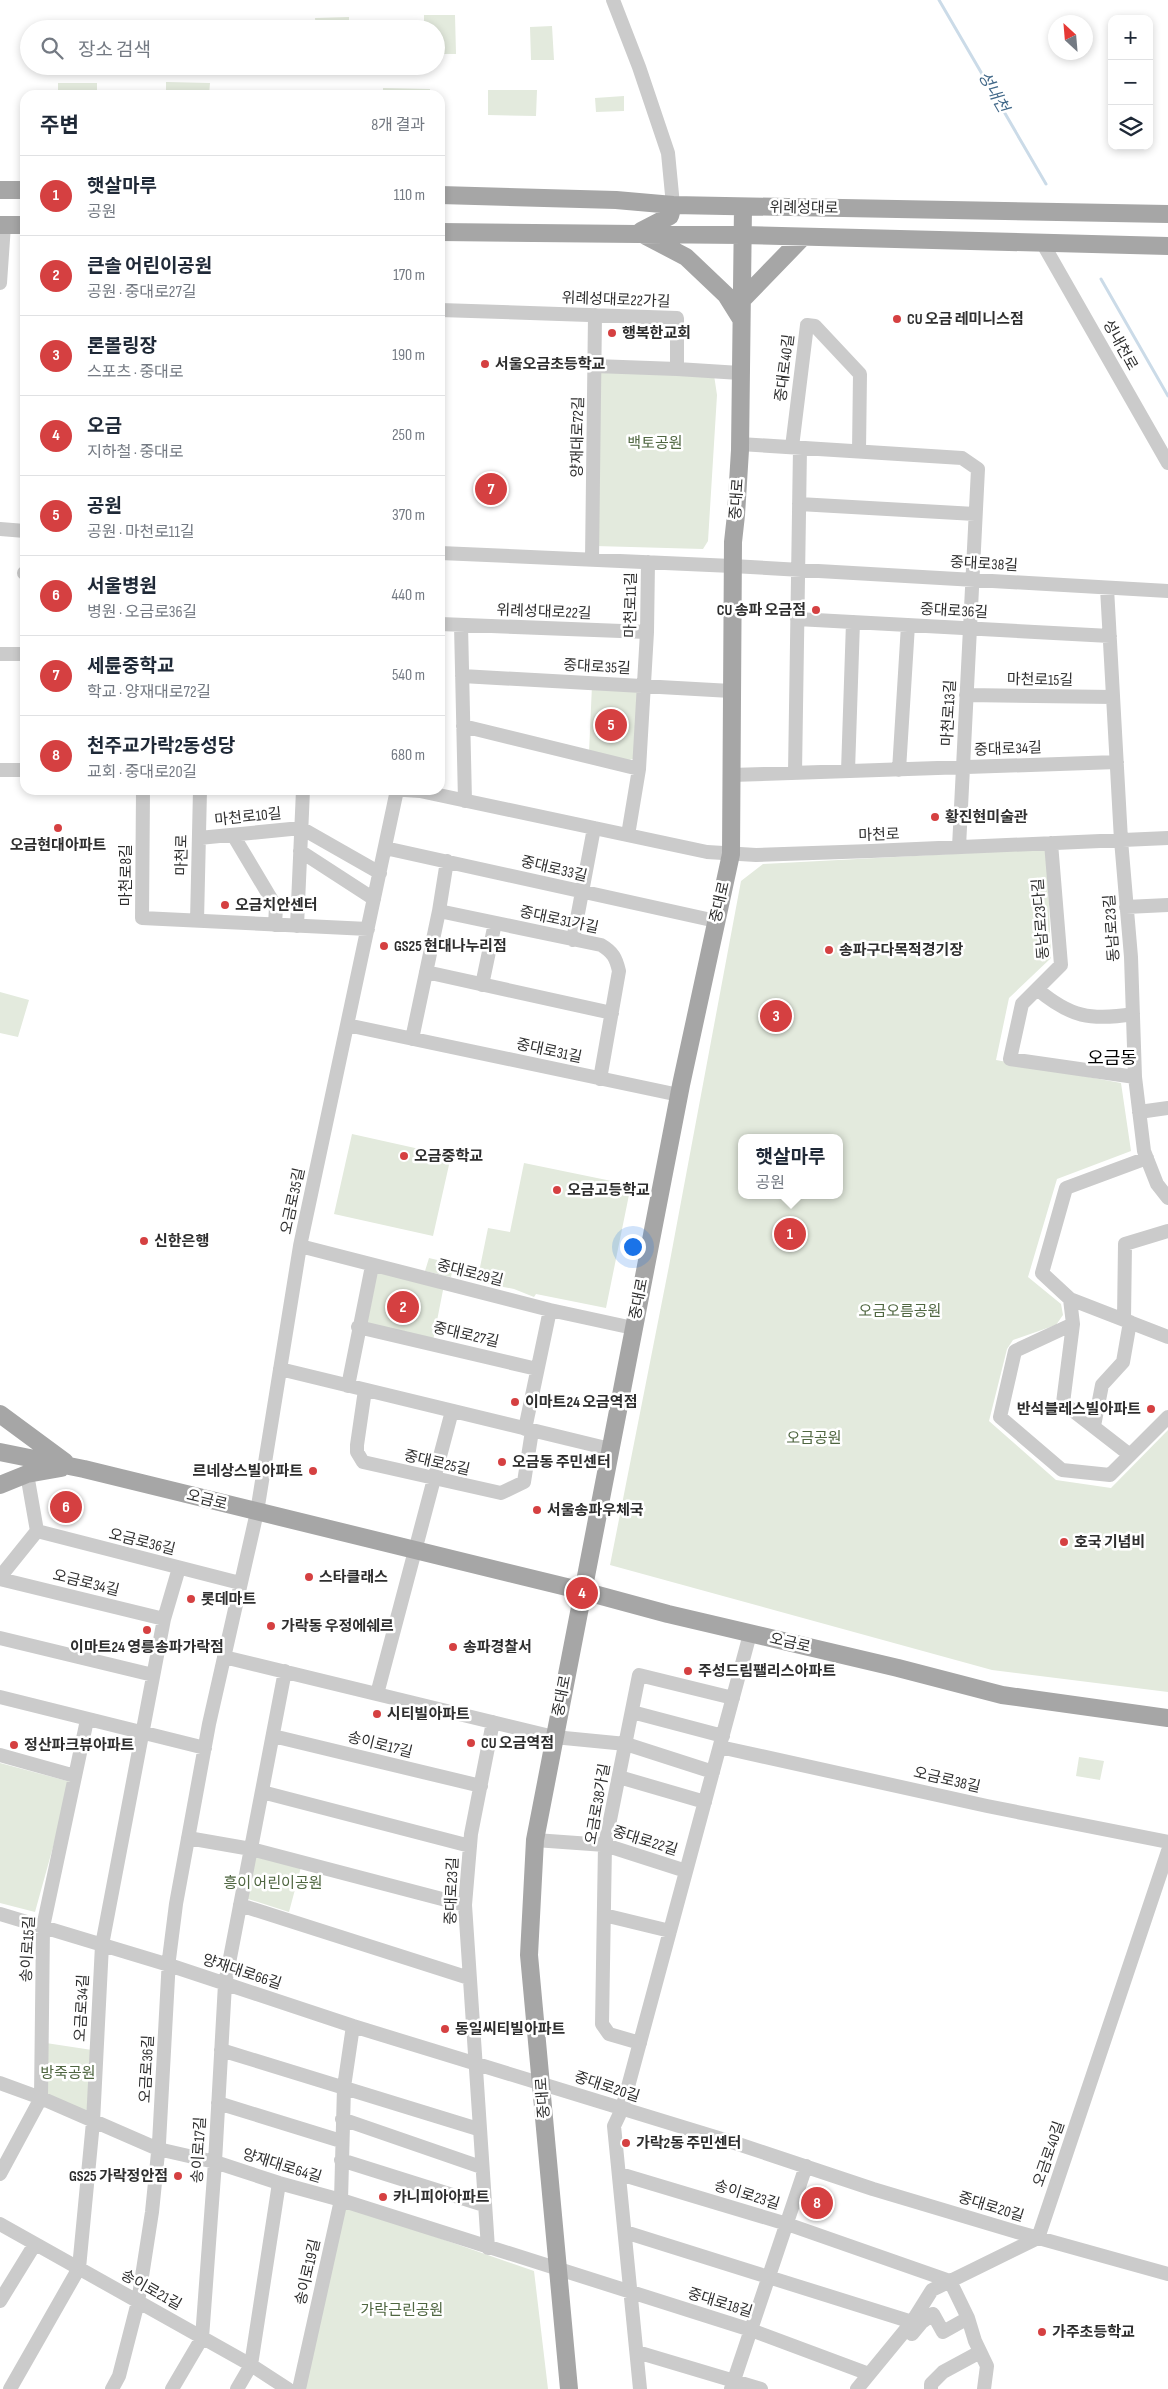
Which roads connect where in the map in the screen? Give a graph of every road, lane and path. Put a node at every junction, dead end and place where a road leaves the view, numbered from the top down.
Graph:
1 (613, 0) edge
2 (2, 189) edge
3 (20, 190) edge
4 (445, 195) edge
5 (633, 202) junction
6 (673, 205) junction
7 (743, 207) junction
8 (1168, 214) edge
9 (20, 225) edge
10 (1, 226) edge
11 (445, 232) edge
12 (634, 233) junction
13 (742, 235) junction
14 (802, 238) junction
15 (1043, 244) junction
16 (1168, 246) edge
17 (0, 283) edge
18 (741, 301) junction
19 (445, 310) edge
20 (595, 315) junction
21 (741, 319) junction
22 (595, 366) junction
23 (677, 369) junction
24 (740, 373) junction
25 (740, 444) junction
26 (796, 447) junction
27 (859, 451) junction
28 (1168, 463) edge
29 (799, 504) junction
30 (975, 514) junction
31 (0, 529) edge
32 (20, 531) edge
33 (445, 553) edge
34 (592, 560) junction
35 (648, 562) junction
36 (732, 566) junction
37 (798, 570) junction
38 (971, 580) junction
39 (1107, 588) junction
40 (1168, 591) edge
41 (797, 619) junction
42 (853, 622) junction
43 (445, 624) edge
44 (461, 625) junction
45 (908, 625) junction
46 (969, 628) junction
47 (647, 632) junction
48 (1110, 636) junction
49 (0, 654) edge
50 (20, 654) edge
51 (462, 676) junction
52 (644, 686) junction
53 (731, 691) junction
54 (966, 695) junction
55 (1113, 697) junction
56 (463, 726) junction
57 (1117, 762) junction
58 (962, 767) junction
59 (639, 769) junction
60 (0, 770) edge
61 (20, 770) edge
62 (900, 770) junction
63 (848, 771) junction
64 (795, 773) junction
65 (731, 775) junction
66 (142, 795) edge
67 (200, 795) edge
68 (303, 795) edge
69 (396, 795) edge
70 (438, 795) edge
71 (466, 801) junction
72 (302, 828) junction
73 (594, 828) junction
74 (233, 835) junction
75 (628, 835) junction
76 (199, 838) junction
77 (1168, 838) edge
78 (1121, 840) junction
79 (1051, 843) junction
80 (959, 847) junction
81 (385, 848) junction
82 (300, 851) junction
83 (731, 854) junction
84 (447, 861) junction
85 (380, 872) junction
86 (582, 892) junction
87 (374, 899) junction
88 (1168, 905) edge
89 (1126, 907) junction
90 (439, 911) junction
91 (716, 920) junction
92 (197, 921) junction
93 (496, 923) junction
94 (275, 925) junction
95 (296, 926) junction
96 (368, 929) junction
97 (573, 940) junction
98 (426, 972) junction
99 (482, 985) junction
100 (1037, 989) junction
101 (612, 1013) junction
102 (1133, 1014) junction
103 (347, 1025) junction
104 (412, 1039) junction
105 (1135, 1077) junction
106 (600, 1078) junction
107 (679, 1095) junction
108 (1168, 1108) edge
109 (1139, 1112) junction
110 (1147, 1158) junction
111 (1168, 1198) edge
112 (1168, 1231) edge
113 (300, 1246) junction
114 (372, 1266) junction
115 (1070, 1299) junction
116 (550, 1310) junction
117 (1127, 1320) junction
118 (1073, 1324) junction
119 (358, 1327) junction
120 (633, 1328) junction
121 (1168, 1337) edge
122 (280, 1369) junction
123 (537, 1369) junction
124 (348, 1386) junction
125 (365, 1390) junction
126 (452, 1411) junction
127 (0, 1414) edge
128 (1168, 1418) edge
129 (1094, 1426) junction
130 (529, 1430) junction
131 (610, 1449) junction
132 (0, 1452) edge
133 (1130, 1455) junction
134 (72, 1466) junction
135 (27, 1474) junction
136 (435, 1479) junction
137 (0, 1485) edge
138 (257, 1512) junction
139 (37, 1531) junction
140 (414, 1551) junction
141 (179, 1568) junction
142 (0, 1578) edge
143 (240, 1583) junction
144 (583, 1591) junction
145 (164, 1619) junction
146 (750, 1634) junction
147 (0, 1638) edge
148 (224, 1657) junction
149 (285, 1671) junction
150 (153, 1675) junction
151 (378, 1694) junction
152 (0, 1697) edge
153 (733, 1698) junction
154 (632, 1712) junction
155 (1168, 1718) edge
156 (86, 1720) junction
157 (493, 1722) junction
158 (142, 1733) junction
159 (272, 1736) junction
160 (554, 1737) junction
161 (721, 1741) junction
162 (626, 1744) junction
163 (205, 1748) junction
164 (0, 1756) edge
165 (713, 1772) junction
166 (75, 1776) junction
167 (619, 1777) junction
168 (481, 1786) junction
169 (262, 1792) junction
170 (705, 1802) junction
171 (188, 1838) junction
172 (535, 1840) junction
173 (1168, 1842) edge
174 (605, 1845) junction
175 (470, 1846) junction
176 (250, 1849) junction
177 (1168, 1851) edge
178 (686, 1871) junction
179 (240, 1905) junction
180 (465, 1905) junction
181 (0, 1914) edge
182 (604, 1916) junction
183 (43, 1927) junction
184 (670, 1931) junction
185 (102, 1945) junction
186 (169, 1965) junction
187 (469, 1978) junction
188 (225, 1984) junction
189 (353, 2026) junction
190 (640, 2043) junction
191 (221, 2050) junction
192 (474, 2063) junction
193 (0, 2083) edge
194 (542, 2083) junction
195 (344, 2088) junction
196 (41, 2098) junction
197 (218, 2103) junction
198 (622, 2109) junction
199 (342, 2119) junction
200 (93, 2122) junction
201 (478, 2129) junction
202 (341, 2141) junction
203 (158, 2149) junction
204 (341, 2160) junction
205 (215, 2162) junction
206 (806, 2166) junction
207 (481, 2167) junction
208 (0, 2174) edge
209 (620, 2174) junction
210 (278, 2183) junction
211 (341, 2200) junction
212 (484, 2204) junction
213 (0, 2224) edge
214 (787, 2224) junction
215 (625, 2232) junction
216 (1038, 2238) junction
217 (35, 2244) junction
218 (488, 2248) junction
219 (79, 2268) junction
220 (558, 2270) junction
221 (1168, 2274) edge
222 (769, 2277) junction
223 (950, 2281) junction
224 (632, 2293) junction
225 (0, 2301) edge
226 (138, 2302) junction
227 (968, 2318) junction
228 (912, 2322) junction
229 (752, 2330) junction
230 (202, 2338) junction
231 (637, 2352) junction
232 (980, 2352) junction
233 (251, 2365) junction
234 (870, 2374) junction
235 (733, 2385) edge
236 (10, 2389) edge
237 (112, 2389) edge
238 (172, 2389) edge
239 (237, 2389) edge
240 (288, 2389) edge
241 (299, 2389) edge
242 (569, 2389) edge
243 (640, 2389) edge
244 (760, 2389) edge
245 (857, 2389) edge
246 (867, 2389) edge
247 (932, 2389) edge
248 (984, 2389) edge

1 - 6 street
2 - 3 main road
4 - 5 main road, 위례성대로
5 - 6 main road, 위례성대로
5 - 12 main road
6 - 7 main road, 위례성대로
6 - 12 main road
7 - 8 main road, 위례성대로
7 - 13 main road, 중대로
9 - 10 main road
10 - 17 street
11 - 12 main road, 위례성대로
12 - 13 main road, 위례성대로
12 - 21 main road
13 - 14 main road, 위례성대로
13 - 18 main road, 중대로
14 - 15 main road, 위례성대로
14 - 18 main road
15 - 16 main road, 위례성대로
15 - 28 street, 성내천로
18 - 21 main road, 중대로
19 - 20 street, 위례성대로22가길
20 - 22 street, 양재대로72길
20 - 23 street, 위례성대로22가길
21 - 24 main road, 중대로
22 - 23 street
22 - 34 street, 양재대로72길
23 - 24 street
24 - 25 main road, 중대로
25 - 26 street
25 - 36 main road, 중대로
26 - 27 street
26 - 27 street, 중대로40길
26 - 29 street
27 - 30 street
29 - 30 street
29 - 37 street
30 - 38 street
31 - 32 street
33 - 34 street
34 - 35 street
35 - 36 street
35 - 47 street, 마천로11길
36 - 37 street, 중대로38길
36 - 53 main road, 중대로
37 - 38 street, 중대로38길
37 - 41 street
38 - 39 street, 중대로38길
38 - 46 street, 마천로13길
39 - 40 street, 중대로38길
39 - 48 street
41 - 42 street, 중대로36길
41 - 64 street
42 - 45 street, 중대로36길
42 - 63 street
43 - 44 street, 위례성대로22길
44 - 47 street, 위례성대로22길
44 - 51 street
45 - 46 street, 중대로36길
45 - 62 street
46 - 48 street, 중대로36길
46 - 54 street, 마천로13길
47 - 52 street, 마천로11길
48 - 55 street
49 - 50 street
51 - 52 street, 중대로35길
51 - 56 street
52 - 53 street, 중대로35길
52 - 59 street, 마천로11길
53 - 65 main road, 중대로
54 - 55 street, 마천로15길
54 - 58 street, 마천로13길
55 - 57 street
56 - 59 street
56 - 71 street
57 - 58 street, 중대로34길
57 - 78 street
58 - 62 street, 중대로34길
58 - 80 street, 마천로13길
59 - 75 street, 마천로11길
60 - 61 street
62 - 63 street, 중대로34길
63 - 64 street, 중대로34길
64 - 65 street, 중대로34길
65 - 83 main road, 중대로
66 - 92 street, 마천로8길
67 - 76 street, 마천로
68 - 72 street, 마천로10길
69 - 81 street, 오금로35길
70 - 71 street, 마천로
71 - 73 street, 마천로
72 - 74 street, 마천로10길
72 - 82 street, 마천로10길
72 - 85 street
73 - 75 street, 마천로
73 - 86 street
74 - 76 street, 마천로10길
74 - 94 street
75 - 83 street, 마천로
76 - 92 street, 마천로
77 - 78 street, 마천로
78 - 79 street, 마천로
78 - 89 street, 동남로23길
79 - 80 street, 마천로
79 - 100 street, 동남로23다길
80 - 83 street, 마천로
81 - 84 street, 중대로33길
81 - 85 street, 오금로35길
82 - 87 street
82 - 95 street, 마천로10길
83 - 91 main road, 중대로
84 - 86 street, 중대로33길
84 - 90 street
85 - 87 street, 오금로35길
86 - 91 street, 중대로33길
86 - 97 street
87 - 96 street, 오금로35길
88 - 89 street
89 - 102 street, 동남로23길
90 - 93 street, 중대로31가길
90 - 98 street
91 - 107 main road, 중대로
92 - 94 street, 마천로8길
93 - 97 street, 중대로31가길
93 - 99 street, 중대로31가길
94 - 95 street, 마천로8길
95 - 96 street, 마천로8길
96 - 103 street, 오금로35길
97 - 101 street, 중대로31가길
98 - 99 street
98 - 104 street
99 - 101 street
100 - 102 street
100 - 105 street, 동남로23다길
101 - 106 street, 중대로31가길
102 - 105 street, 동남로23길
103 - 104 street, 중대로31길
103 - 113 street, 오금로35길
104 - 106 street, 중대로31길
105 - 109 street, 동남로23길
106 - 107 street, 중대로31길
107 - 120 main road, 중대로
108 - 109 street
109 - 110 street, 동남로23길
110 - 111 street, 동남로23길
110 - 115 street
112 - 117 street
113 - 114 street, 중대로29길
113 - 122 street, 오금로35길
114 - 116 street, 중대로29길
114 - 119 street
115 - 117 street
115 - 118 street
116 - 120 street, 중대로29길
116 - 123 street, 중대로25길
117 - 121 street
117 - 129 street
118 - 129 street
118 - 133 street
119 - 123 street, 중대로27길
119 - 124 street
120 - 131 main road, 중대로
122 - 124 street
122 - 138 street, 오금로35길
123 - 130 street, 중대로25길
124 - 125 street
125 - 126 street
125 - 136 street, 중대로25길
126 - 130 street
126 - 136 street
127 - 134 main road
128 - 133 street
129 - 133 street
130 - 131 street
130 - 136 street, 중대로25길
131 - 144 main road, 중대로
132 - 134 main road, 오금로
134 - 135 main road
134 - 138 main road, 오금로
135 - 137 main road
135 - 139 street
136 - 140 street
138 - 140 main road, 오금로
138 - 143 street, 오금로36길
139 - 141 street, 오금로36길
139 - 142 street
140 - 144 main road, 오금로
140 - 151 street
141 - 143 street, 오금로36길
141 - 145 street, 오금로34길
142 - 145 street, 오금로34길
143 - 148 street, 오금로36길
144 - 146 main road, 오금로
144 - 160 main road, 중대로
145 - 150 street, 오금로34길
146 - 153 street
146 - 155 main road, 오금로
147 - 150 street
148 - 149 street
148 - 163 street, 오금로36길
149 - 151 street
149 - 159 street, 송이로17길
150 - 158 street, 오금로34길
151 - 157 street
152 - 156 street
153 - 154 street, 오금로38가길
153 - 161 street
154 - 161 street, 오금로38길
154 - 162 street, 오금로38가길
156 - 158 street
156 - 166 street, 송이로15길
157 - 160 street
157 - 168 street, 중대로23길
158 - 163 street
158 - 185 street, 오금로34길
159 - 168 street, 송이로17길
159 - 169 street, 송이로17길
160 - 162 street
160 - 172 main road, 중대로
161 - 165 street
161 - 173 street, 오금로38길
162 - 165 street
162 - 167 street, 오금로38가길
163 - 171 street, 오금로36길
164 - 166 street
165 - 170 street
166 - 183 street, 송이로15길
167 - 170 street
167 - 174 street, 오금로38가길
168 - 175 street, 중대로23길
169 - 175 street
169 - 176 street, 송이로17길
170 - 178 street
171 - 176 street
171 - 186 street, 오금로36길
172 - 174 street, 중대로22길
172 - 194 main road, 중대로
174 - 178 street, 중대로22길
174 - 182 street, 오금로38가길
175 - 180 street, 중대로23길
176 - 179 street, 송이로17길
176 - 180 street
177 - 216 street, 오금로40길
178 - 184 street
179 - 187 street
179 - 188 street, 송이로17길
180 - 187 street, 중대로23길
181 - 183 street, 양재대로66길
182 - 184 street
182 - 190 street, 오금로38가길
183 - 185 street, 양재대로66길
183 - 196 street, 송이로15길
184 - 190 street
185 - 186 street, 양재대로66길
185 - 200 street, 오금로34길
186 - 188 street, 양재대로66길
186 - 203 street, 오금로36길
187 - 192 street, 중대로23길
188 - 189 street, 양재대로66길
188 - 191 street, 송이로17길
189 - 192 street, 양재대로66길
189 - 195 street, 송이로19길
190 - 198 street
191 - 195 street
191 - 197 street, 송이로17길
192 - 194 street, 양재대로66길
192 - 201 street
193 - 196 street, 양재대로64길
194 - 198 street, 중대로20길
194 - 220 main road, 중대로
195 - 199 street, 송이로19길
195 - 201 street
196 - 200 street, 양재대로64길
196 - 208 street, 송이로15길
197 - 202 street
197 - 205 street, 송이로17길
198 - 206 street, 중대로20길
198 - 209 street
199 - 202 street, 송이로19길
199 - 207 street
200 - 203 street, 양재대로64길
200 - 219 street, 오금로34길
201 - 207 street
202 - 204 street, 송이로19길
203 - 205 street, 양재대로64길
203 - 226 street, 오금로36길
204 - 211 street, 송이로19길
204 - 212 street
205 - 210 street, 양재대로64길
205 - 230 street, 송이로17길
206 - 214 street
206 - 216 street, 중대로20길
207 - 212 street
209 - 214 street, 송이로23길
209 - 215 street
210 - 211 street, 양재대로64길
210 - 233 street
211 - 218 street, 양재대로64길
211 - 241 street, 송이로19길
212 - 218 street
213 - 217 street, 송이로21길
214 - 222 street
214 - 223 street, 송이로23길
215 - 222 street
215 - 224 street
216 - 221 street, 중대로20길
216 - 223 street
217 - 219 street, 송이로21길
217 - 225 street
218 - 220 street, 양재대로64길
219 - 226 street, 송이로21길
219 - 236 street, 오금로34길
220 - 224 street, 중대로18길
220 - 242 main road, 중대로
222 - 228 street
222 - 229 street
223 - 227 street
223 - 228 street
224 - 229 street, 중대로18길
224 - 231 street
226 - 230 street, 송이로21길
226 - 237 street, 오금로36길
227 - 232 street
227 - 246 street
228 - 234 street
229 - 234 street, 중대로18길
229 - 235 street
230 - 233 street, 송이로21길
230 - 238 street, 송이로17길
231 - 235 street
231 - 243 street
232 - 247 street
232 - 248 street
233 - 239 street
233 - 240 street, 송이로21길
234 - 245 street
235 - 244 street

